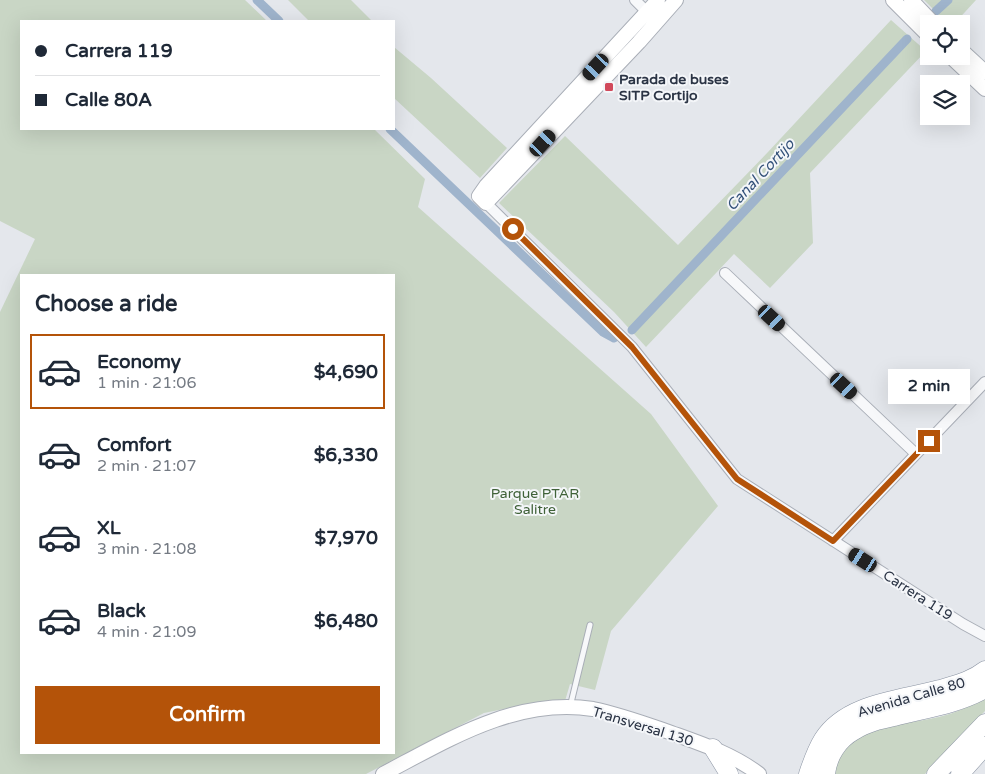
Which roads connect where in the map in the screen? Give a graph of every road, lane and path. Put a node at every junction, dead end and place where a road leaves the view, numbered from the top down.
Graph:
1 (635, 0) edge
2 (658, 0) edge
3 (676, 0) edge
4 (892, 0) edge
5 (911, 0) edge
6 (925, 15) edge
7 (652, 17) junction
8 (920, 27) edge
9 (970, 58) edge
10 (960, 65) edge
11 (985, 72) edge
12 (985, 89) edge
13 (486, 202) joint
14 (725, 273) dead end
15 (985, 382) edge
16 (916, 454) junction
17 (833, 541) junction
18 (590, 625) dead end
19 (985, 636) edge
20 (985, 670) edge
21 (985, 689) edge
22 (570, 707) junction
23 (985, 722) edge
24 (985, 746) edge
25 (713, 748) junction
26 (382, 774) edge
27 (729, 774) edge
28 (759, 774) edge
29 (808, 774) edge
30 (826, 774) edge
31 (936, 774) edge
32 (960, 774) edge

1 - 7 street
2 - 7 street
3 - 7 street
4 - 8 street
5 - 6 street
7 - 13 street
9 - 11 street
10 - 12 street
13 - 17 street, Carrera 119
14 - 16 street
15 - 16 street
16 - 17 street
17 - 19 street, Carrera 119
18 - 22 lane
20 - 29 highway, Avenida Calle 80
21 - 30 highway, Avenida Calle 80
22 - 25 street, Transversal 130
22 - 26 street, Transversal 130
23 - 31 highway
24 - 32 highway
25 - 27 highway
25 - 28 street, Transversal 130

